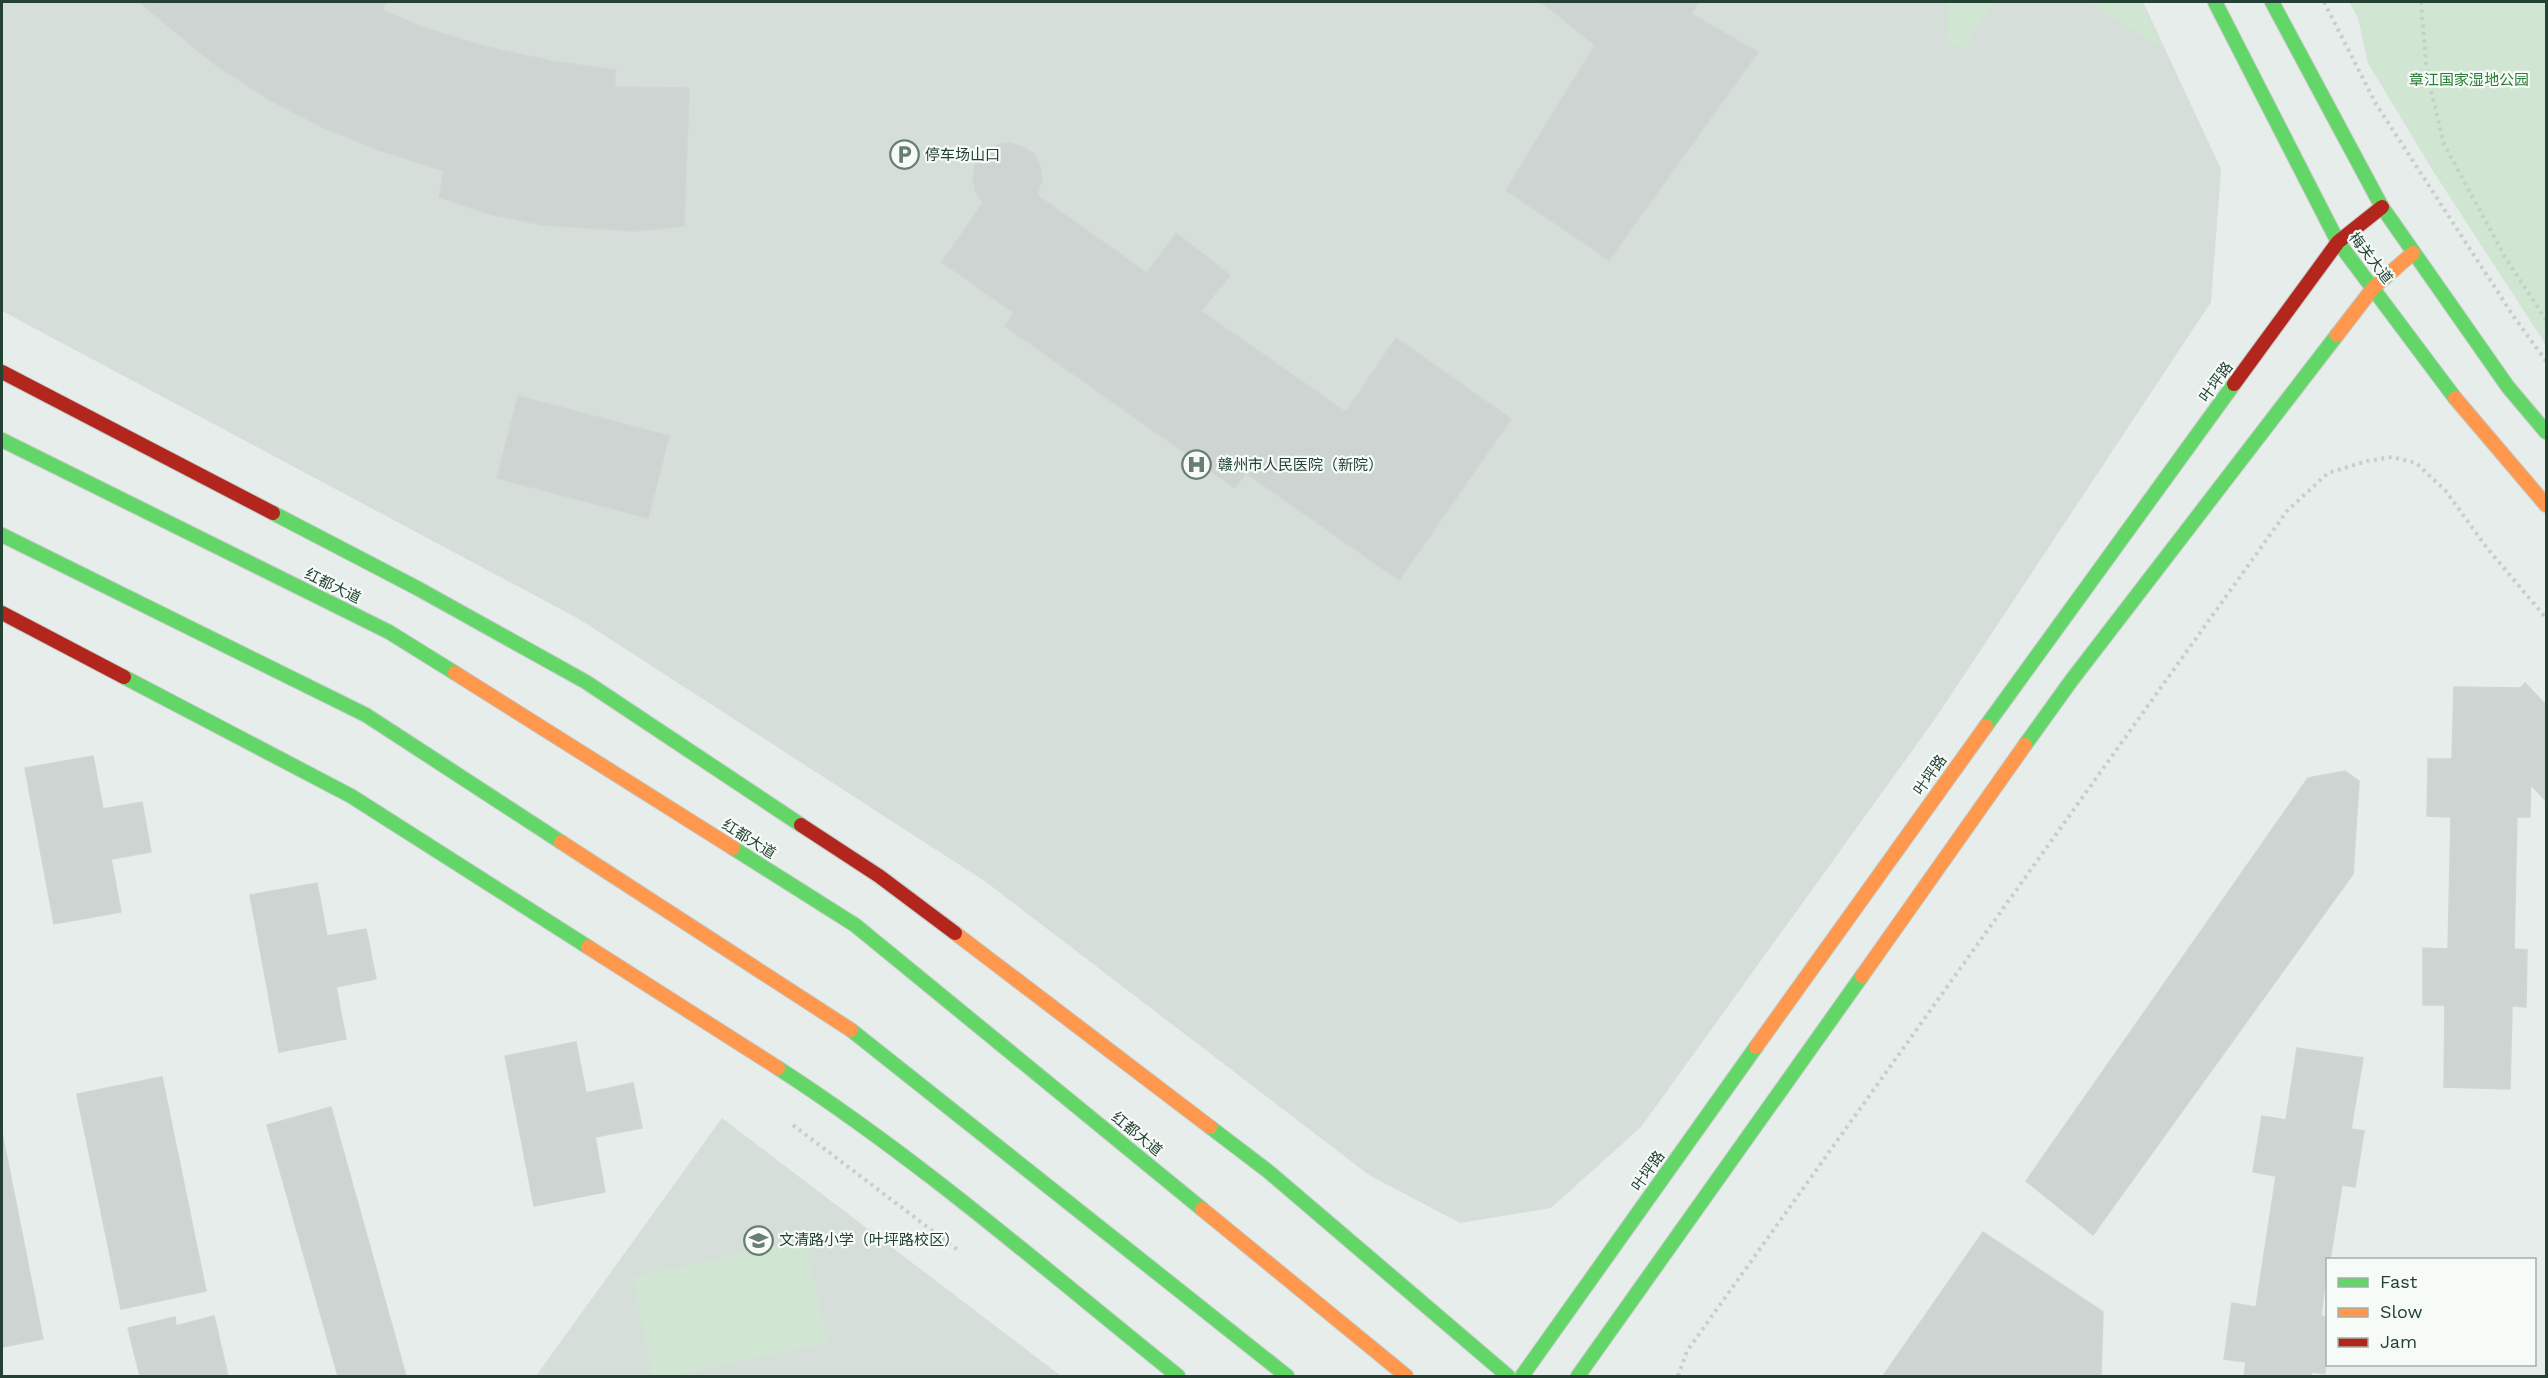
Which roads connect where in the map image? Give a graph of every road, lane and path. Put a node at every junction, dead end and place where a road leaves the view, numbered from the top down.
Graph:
1 (2215, 2) edge
2 (2272, 2) edge
3 (2324, 2) edge
4 (2421, 2) edge
5 (2382, 207) junction
6 (2338, 242) junction
7 (2412, 253) junction
8 (2374, 287) junction
9 (2547, 320) edge
10 (2547, 361) edge
11 (2, 372) edge
12 (2547, 432) edge
13 (2, 440) edge
14 (2547, 505) edge
15 (2, 535) edge
16 (2, 613) edge
17 (2547, 618) edge
18 (784, 1119) dead end
19 (963, 1255) dead end
20 (1178, 1377) edge
21 (1287, 1377) edge
22 (1406, 1377) edge
23 (1508, 1377) edge
24 (1522, 1377) edge
25 (1578, 1377) edge
26 (1678, 1377) edge

1 - 6 street, 梅关大道
2 - 5 street
3 - 10 path
4 - 9 path
5 - 6 street, 叶坪路
5 - 7 street
6 - 8 street, 梅关大道
6 - 24 street, 叶坪路
7 - 8 street
7 - 12 street
8 - 14 street, 梅关大道
8 - 25 street
11 - 23 street
13 - 22 street, 红都大道
15 - 21 street
16 - 20 street
17 - 26 path
18 - 19 path

